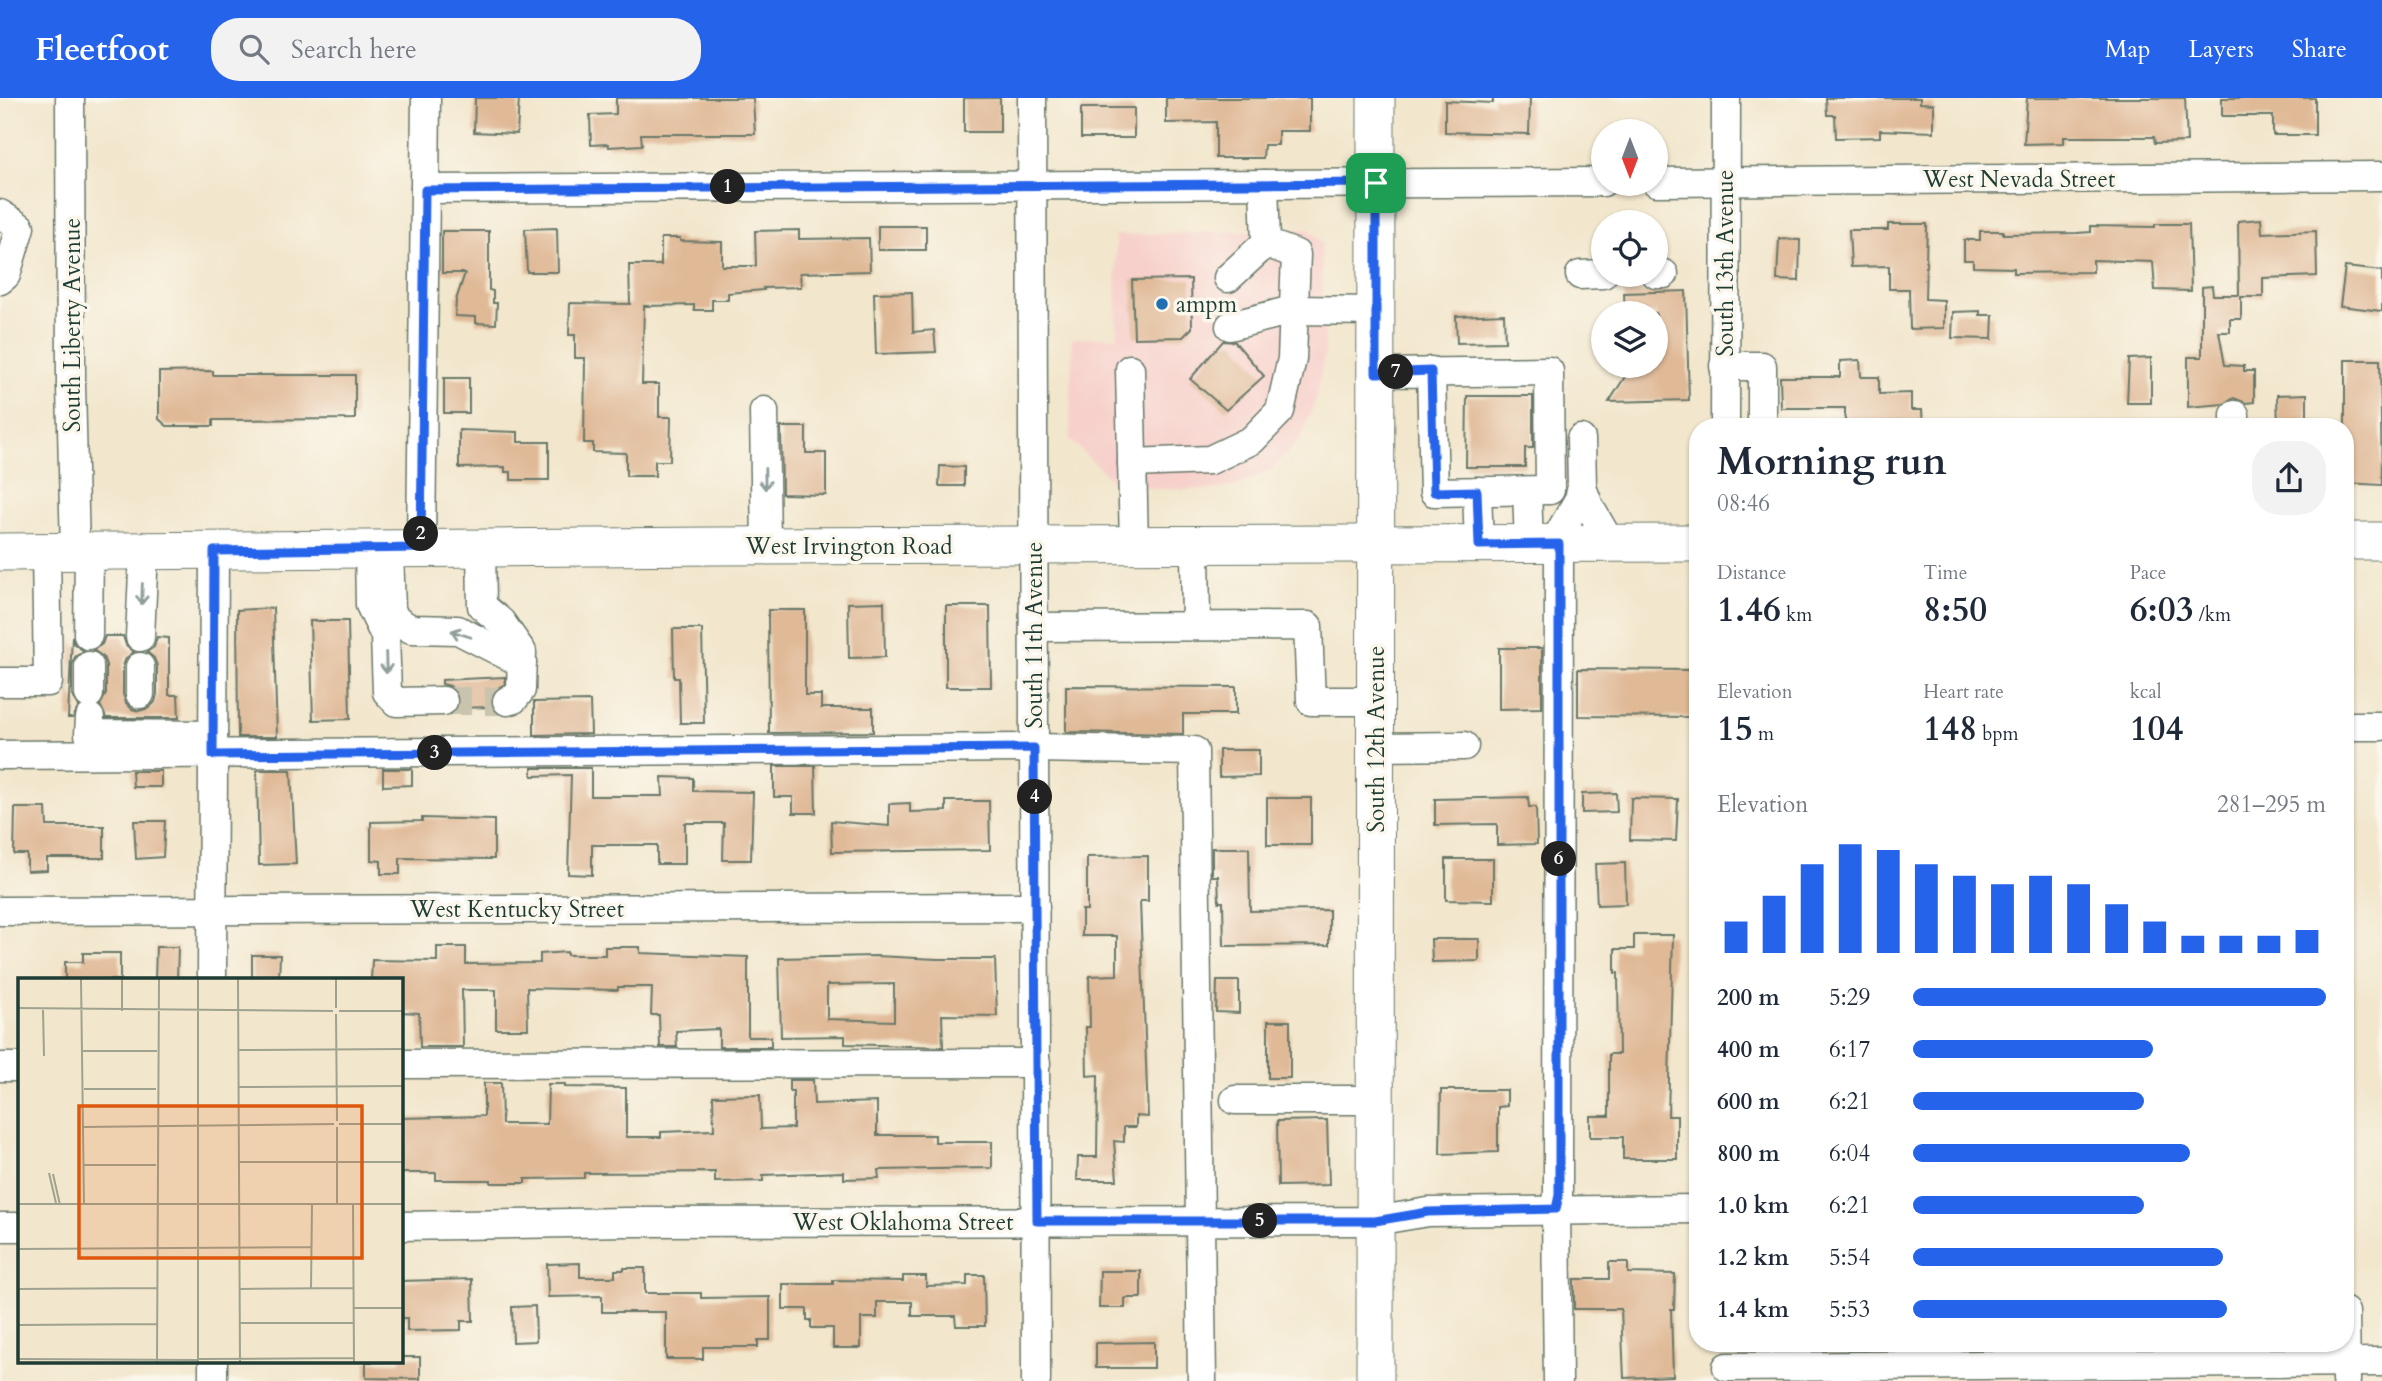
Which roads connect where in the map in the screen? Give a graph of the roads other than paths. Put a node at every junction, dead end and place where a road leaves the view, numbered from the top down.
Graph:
1 (70, 98) edge
2 (426, 98) edge
3 (1032, 98) edge
4 (1376, 98) edge
5 (1726, 98) edge
6 (2382, 176) edge
7 (1591, 181) edge
8 (1668, 181) edge
9 (1726, 181) junction
10 (1376, 183) junction
11 (1264, 184) junction
12 (1032, 185) junction
13 (425, 190) junction
14 (0, 214) edge
15 (1266, 243) junction
16 (1228, 278) dead end
17 (0, 280) edge
18 (1295, 310) junction
19 (1376, 311) junction
20 (1230, 326) dead end
21 (1724, 366) junction
22 (1130, 369) dead end
23 (1431, 371) junction
24 (1376, 373) junction
25 (764, 411) dead end
26 (1725, 418) edge
27 (1762, 418) edge
28 (1581, 439) dead end
29 (1132, 463) junction
30 (1582, 487) junction
31 (1477, 491) junction
32 (1527, 491) junction
33 (2354, 541) edge
34 (2382, 541) edge
35 (1689, 543) edge
36 (1547, 544) junction
37 (1611, 544) junction
38 (1376, 545) junction
39 (1479, 545) junction
40 (1034, 546) junction
41 (1134, 546) junction
42 (1195, 546) junction
43 (766, 547) junction
44 (481, 548) junction
45 (393, 549) junction
46 (0, 551) edge
47 (70, 551) junction
48 (144, 551) junction
49 (214, 551) junction
50 (1196, 626) junction
51 (1034, 627) junction
52 (88, 635) dead end
53 (140, 637) dead end
54 (522, 663) junction
55 (89, 666) dead end
56 (0, 682) edge
57 (443, 701) tunnel mouth
58 (507, 701) dead end
59 (1376, 701) junction
60 (2354, 726) edge
61 (2382, 726) edge
62 (213, 745) junction
63 (1464, 746) dead end
64 (1376, 747) junction
65 (1034, 748) junction
66 (0, 755) edge
67 (1035, 907) junction
68 (0, 911) edge
69 (212, 911) junction
70 (212, 978) edge
71 (1036, 1063) junction
72 (402, 1064) edge
73 (18, 1067) edge
74 (0, 1068) edge
75 (1235, 1100) dead end
76 (1376, 1100) junction
77 (1556, 1209) junction
78 (1689, 1209) edge
79 (1037, 1221) junction
80 (1200, 1221) junction
81 (1375, 1221) junction
82 (402, 1226) edge
83 (0, 1227) edge
84 (18, 1227) edge
85 (2346, 1352) edge
86 (2382, 1362) edge
87 (1727, 1364) edge
88 (2346, 1372) edge
89 (1036, 1381) edge
90 (1202, 1381) edge
91 (1376, 1381) edge
92 (1558, 1381) edge

1 - 47 street, South Liberty Avenue
2 - 13 street
3 - 12 street, South 11th Avenue
4 - 10 main road, South 12th Avenue
5 - 9 street, South 13th Avenue
6 - 9 street, West Nevada Street
7 - 10 street
8 - 9 street, West Nevada Street
9 - 21 street, South 13th Avenue
10 - 11 street
10 - 19 main road, South 12th Avenue
11 - 12 street
11 - 15 street
12 - 13 street
12 - 40 street, South 11th Avenue
13 - 45 street
14 - 17 street
15 - 16 street
15 - 18 street
18 - 19 street
18 - 20 street
18 - 29 street
19 - 24 main road, South 12th Avenue
21 - 26 street, South 13th Avenue
21 - 27 street
22 - 29 street
23 - 24 street
23 - 31 street
23 - 32 street
24 - 38 main road, South 12th Avenue
25 -> 43 street
28 - 30 street
29 - 41 street
30 - 36 street
30 - 37 street
31 - 32 street
31 - 39 street
32 - 36 street
33 - 34 main road
35 - 37 main road, West Irvington Road
36 - 37 main road, West Irvington Road
36 - 39 main road, West Irvington Road
36 - 77 street
38 - 39 main road, West Irvington Road
38 - 42 main road, West Irvington Road
38 - 59 main road, South 12th Avenue
40 - 41 main road, West Irvington Road
40 - 43 main road, West Irvington Road
40 - 51 street, South 11th Avenue
41 - 42 main road, West Irvington Road
42 - 50 street
43 - 44 main road, West Irvington Road
44 - 45 main road, West Irvington Road
44 - 54 street
45 - 49 main road, West Irvington Road
54 -> 45 street
45 -> 57 street
46 - 47 main road, West Irvington Road
47 - 48 main road, West Irvington Road
47 - 52 street
47 - 56 street
48 - 49 main road, West Irvington Road
48 -> 53 street
49 - 62 street
50 - 51 street
50 - 59 street
51 - 65 street, South 11th Avenue
54 - 58 street
55 - 62 street
59 - 64 main road, South 12th Avenue
60 - 61 street
62 - 65 street
62 - 66 street
62 - 69 street
63 - 64 street
64 - 76 main road, South 12th Avenue
65 - 67 street, South 11th Avenue
65 - 80 street
67 - 69 street, West Kentucky Street
67 - 71 street, South 11th Avenue
68 - 69 street, West Kentucky Street
69 - 70 street
71 - 72 street
71 - 79 street, South 11th Avenue
73 - 74 street
75 - 76 street
76 - 81 main road, South 12th Avenue
77 - 78 street, West Oklahoma Street
77 - 81 street, West Oklahoma Street
77 - 92 street
79 - 80 street, West Oklahoma Street
79 - 82 street, West Oklahoma Street
79 - 89 street, South 11th Avenue
80 - 81 street, West Oklahoma Street
80 - 90 street
81 - 91 main road, South 12th Avenue
83 - 84 street
85 - 88 street
86 - 88 street
87 - 88 street

